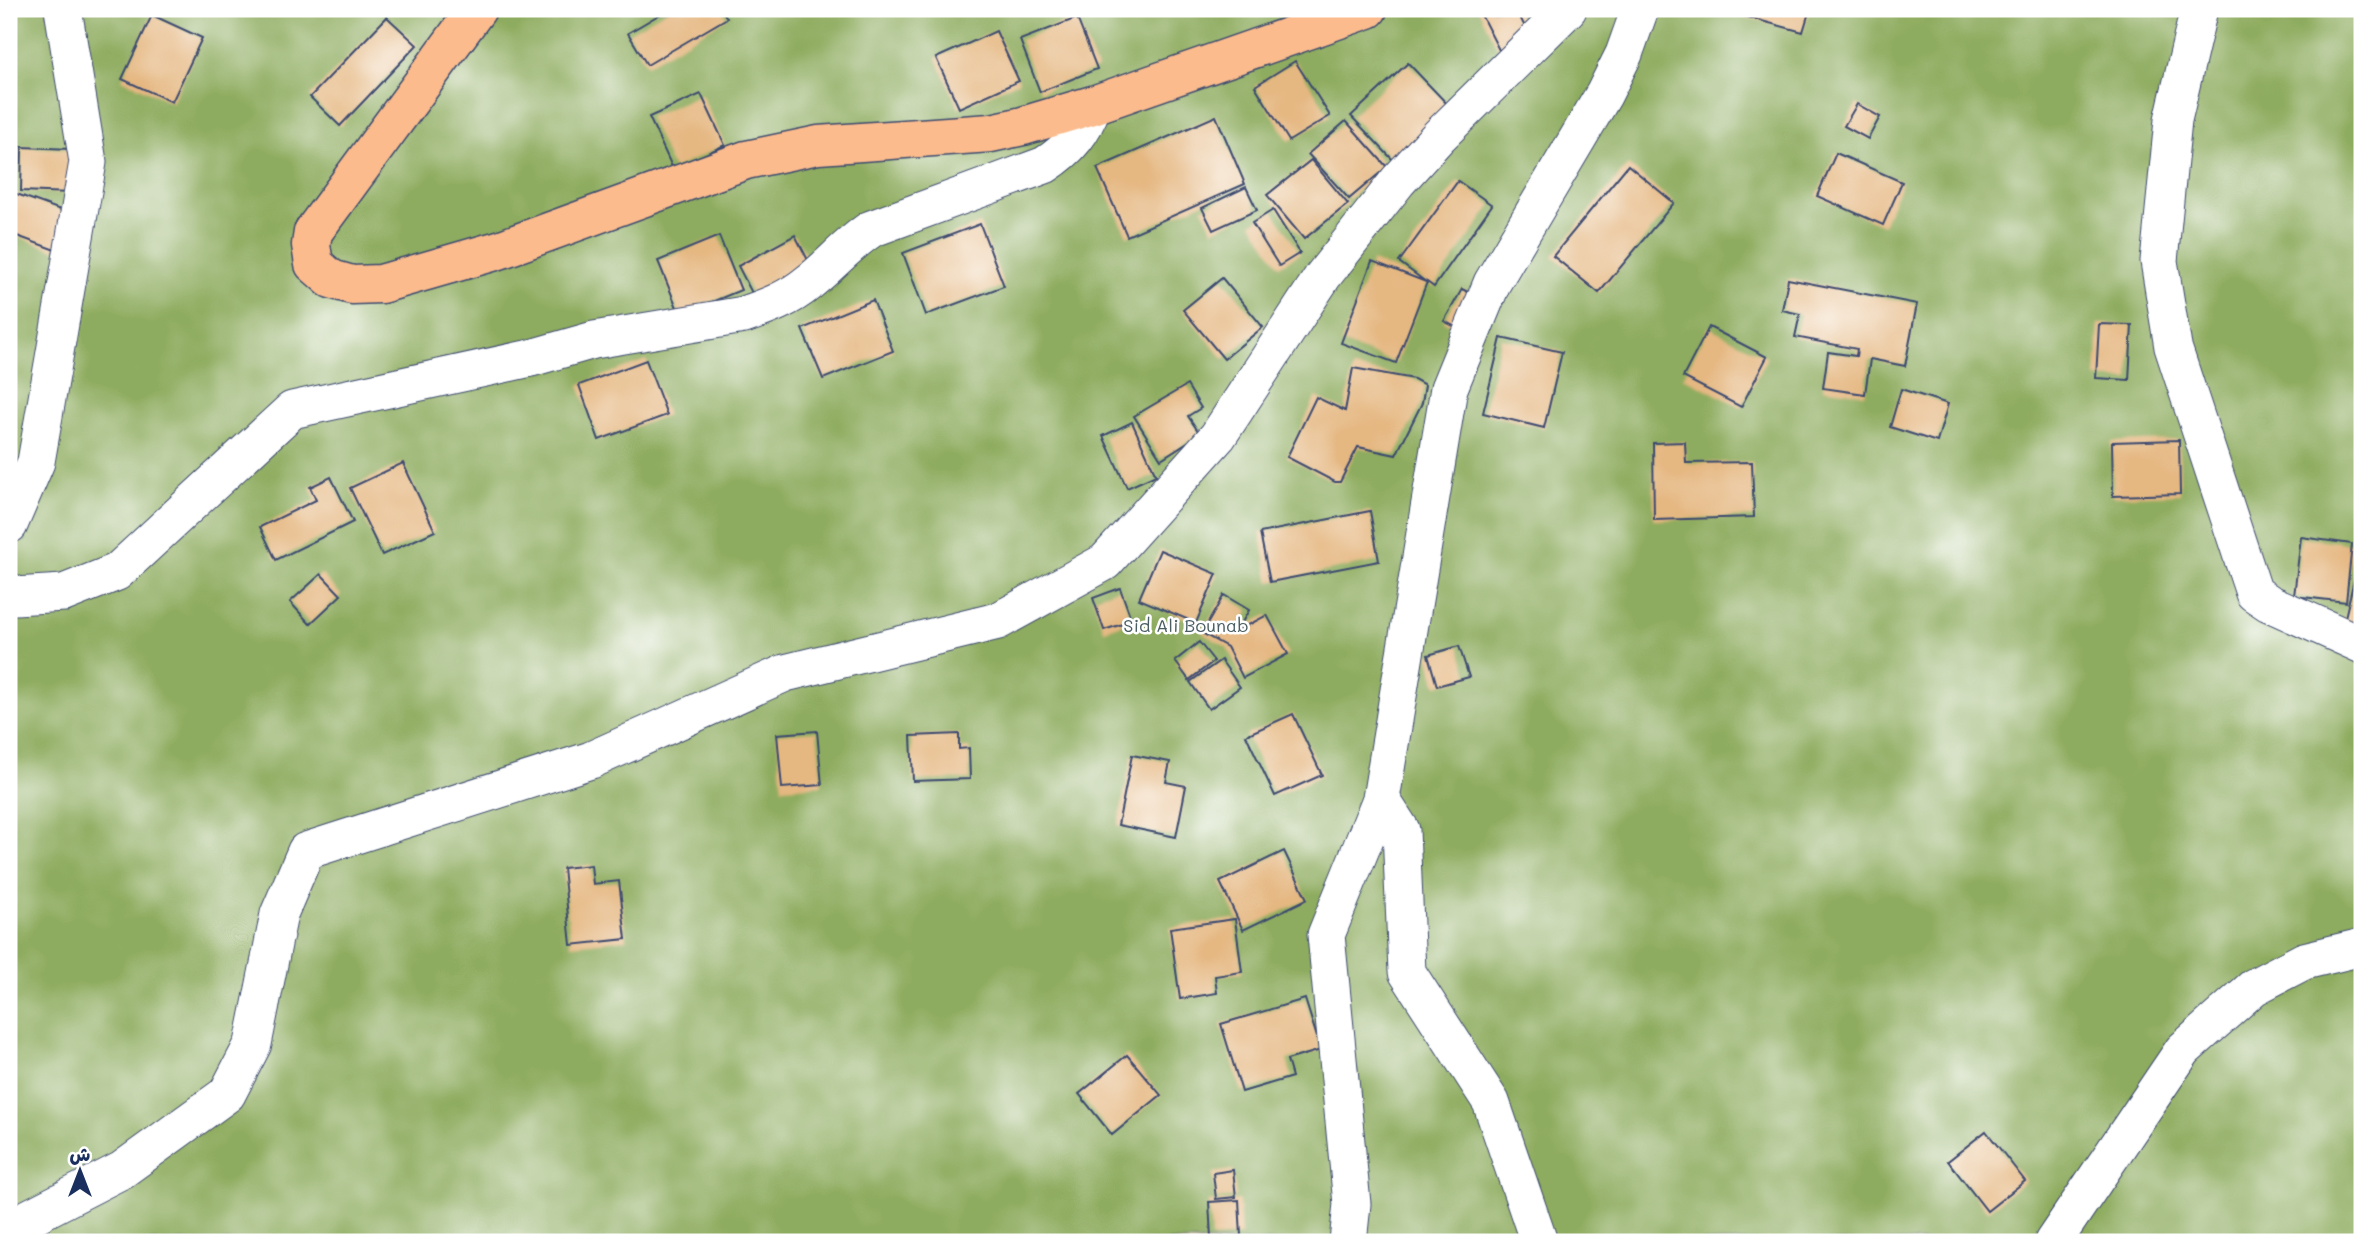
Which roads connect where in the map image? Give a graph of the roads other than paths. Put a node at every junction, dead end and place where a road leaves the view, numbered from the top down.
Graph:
1 (63, 9) edge
2 (477, 9) edge
3 (1368, 9) edge
4 (1568, 9) edge
5 (1640, 9) edge
6 (2199, 9) edge
7 (1093, 105) junction
8 (9, 525) edge
9 (9, 591) edge
10 (2362, 645) edge
11 (1381, 799) junction
12 (2362, 947) edge
13 (9, 1228) edge
14 (1348, 1242) edge
15 (1539, 1242) edge
16 (2053, 1242) edge

1 - 8 street
2 - 7 main road
3 - 7 main road
4 - 13 street
5 - 11 street
6 - 10 street
7 - 9 street
11 - 14 street
11 - 15 street
12 - 16 street

